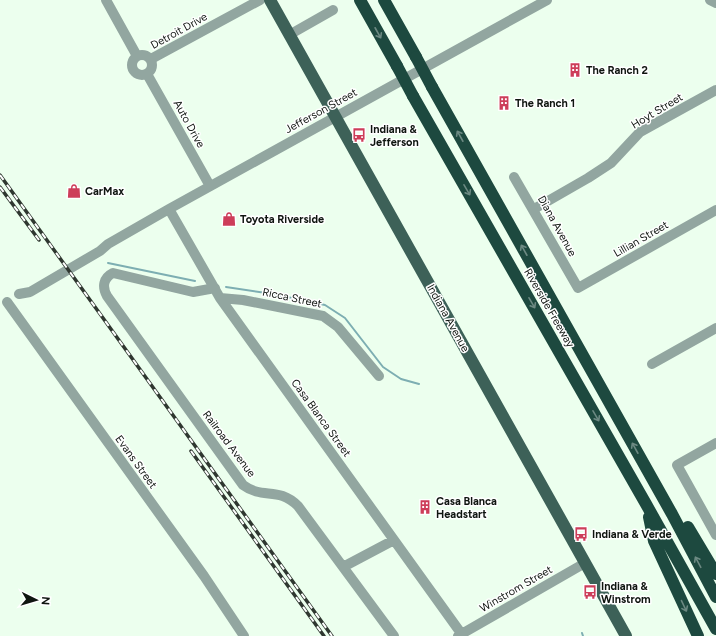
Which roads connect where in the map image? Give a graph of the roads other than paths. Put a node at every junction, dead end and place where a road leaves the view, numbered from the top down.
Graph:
1 (106, 0) edge
2 (260, 0) edge
3 (270, 0) edge
4 (360, 0) edge
5 (384, 0) edge
6 (547, 0) edge
7 (710, 0) edge
8 (716, 3) edge
9 (333, 10) dead end
10 (289, 34) junction
11 (137, 56) junction
12 (151, 59) junction
13 (148, 74) junction
14 (716, 90) edge
15 (334, 117) junction
16 (514, 177) dead end
17 (210, 186) junction
18 (168, 209) junction
19 (534, 209) junction
20 (716, 210) edge
21 (215, 288) junction
22 (578, 288) joint
23 (220, 298) junction
24 (4, 304) edge
25 (716, 328) edge
26 (652, 364) dead end
27 (380, 376) dead end
28 (716, 443) edge
29 (646, 504) junction
30 (672, 514) junction
31 (716, 535) edge
32 (394, 540) junction
33 (585, 563) junction
34 (343, 567) junction
35 (716, 574) edge
36 (716, 597) edge
37 (716, 629) edge
38 (461, 635) edge
39 (244, 636) edge
40 (394, 636) edge
41 (626, 636) edge
42 (698, 636) edge

1 - 11 street
2 - 12 street, Detroit Drive
3 - 10 main road, Indiana Avenue
4 -> 29 highway, Riverside Freeway, bridge
30 -> 5 highway, Riverside Freeway, bridge
6 - 15 street, Jefferson Street
7 - 8 street
9 - 10 street
10 - 15 main road, Indiana Avenue
11 - 12 street
11 - 13 street
12 - 13 street
13 - 17 street, Auto Drive
14 - 19 street, Hoyt Street
15 - 17 street, Jefferson Street
15 - 33 main road, Indiana Avenue
16 - 19 street, Diana Avenue
17 - 18 street, Jefferson Street
18 - 21 street, Casa Blanca Street
18 - 24 street, Jefferson Street
19 - 22 street, Diana Avenue
20 - 22 street, Lillian Street
21 - 23 street, Casa Blanca Street
21 - 34 street, Railroad Avenue
23 - 27 street, Ricca Street
23 - 32 street, Casa Blanca Street
24 - 39 street, Evans Street
25 - 26 street
28 - 31 street
29 - 37 highway, Riverside Freeway
29 -> 42 highway
30 - 35 highway
36 -> 30 highway, Riverside Freeway
32 - 34 street
32 - 38 street, Casa Blanca Street
33 - 38 street, Winstrom Street
33 - 41 main road, Indiana Avenue
34 - 40 street, Railroad Avenue

